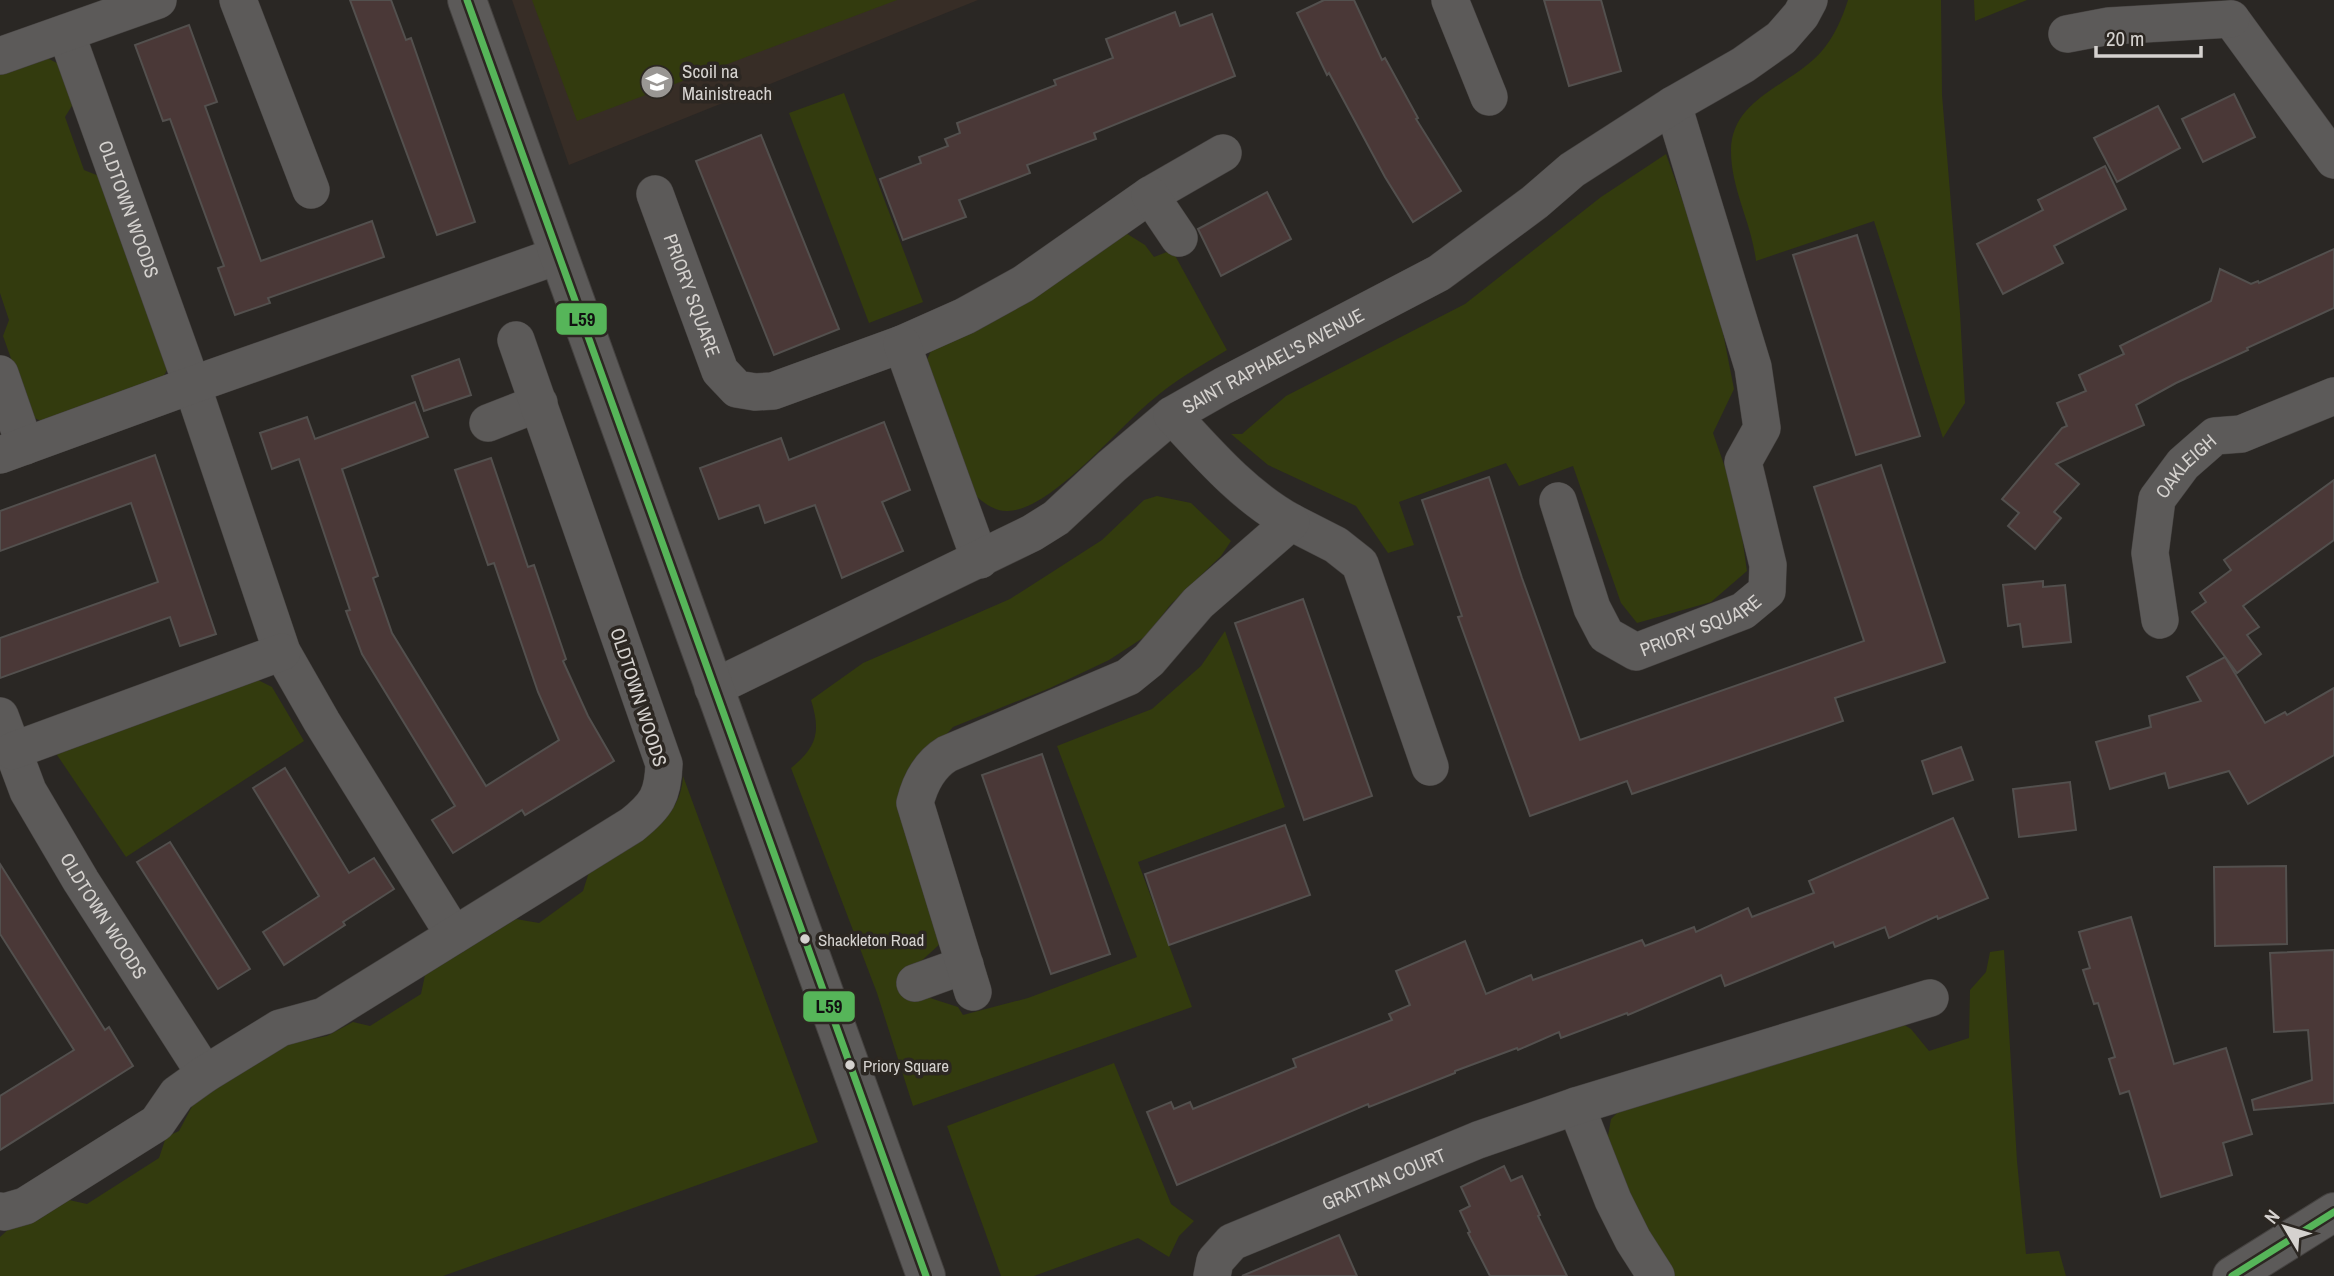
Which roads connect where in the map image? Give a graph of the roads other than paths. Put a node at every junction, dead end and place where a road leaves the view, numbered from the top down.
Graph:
1 (158, 0) edge
2 (238, 0) edge
3 (467, 0) edge
4 (1450, 0) edge
5 (1809, 0) edge
6 (2240, 10) edge
7 (66, 33) junction
8 (2067, 34) dead end
9 (0, 56) edge
10 (1489, 97) dead end
11 (1673, 105) junction
12 (1223, 153) dead end
13 (2334, 160) edge
14 (311, 190) dead end
15 (655, 194) dead end
16 (1150, 195) junction
17 (1179, 238) dead end
18 (557, 256) junction
19 (516, 340) dead end
20 (902, 344) junction
21 (0, 374) edge
22 (192, 385) junction
23 (2334, 396) edge
24 (539, 403) junction
25 (1172, 415) junction
26 (488, 423) dead end
27 (12, 451) edge
28 (1558, 501) dead end
29 (1291, 522) junction
30 (980, 560) junction
31 (2160, 620) dead end
32 (282, 652) junction
33 (713, 688) junction
34 (0, 716) edge
35 (12, 751) junction
36 (1430, 767) dead end
37 (454, 935) junction
38 (915, 983) dead end
39 (1930, 998) dead end
40 (205, 1074) junction
41 (1576, 1106) junction
42 (0, 1211) edge
43 (2334, 1212) edge
44 (926, 1276) edge
45 (1212, 1276) edge
46 (1656, 1276) edge
47 (2232, 1276) edge

1 - 7 street
2 - 14 street
3 - 18 street
4 - 10 street
5 - 11 street, SAINT RAPHAEL'S AVENUE
6 - 8 street
6 - 13 street
7 - 9 street
7 - 22 street, OLDTOWN WOODS
11 - 25 street, SAINT RAPHAEL'S AVENUE
11 - 28 street, PRIORY SQUARE
12 - 16 street, PRIORY SQUARE
15 - 20 street, PRIORY SQUARE
16 - 17 street
16 - 20 street, PRIORY SQUARE
18 - 22 street
18 - 33 street
19 - 24 street, OLDTOWN WOODS
20 - 30 street
21 - 27 street
22 - 27 street
22 - 32 street, OLDTOWN WOODS
23 - 31 street, OAKLEIGH
24 - 26 street
24 - 37 street, OLDTOWN WOODS
25 - 29 street
25 - 30 street, SAINT RAPHAEL'S AVENUE
29 - 36 street
29 - 38 street
30 - 33 street, SAINT RAPHAEL'S AVENUE
32 - 35 street
32 - 37 street, OLDTOWN WOODS
33 - 44 street
34 - 35 street, OLDTOWN WOODS
35 - 40 street, OLDTOWN WOODS
37 - 40 street, OLDTOWN WOODS
39 - 41 street, GRATTAN COURT
40 - 42 street, OLDTOWN WOODS
41 - 45 street, GRATTAN COURT
41 - 46 street
43 - 47 street

